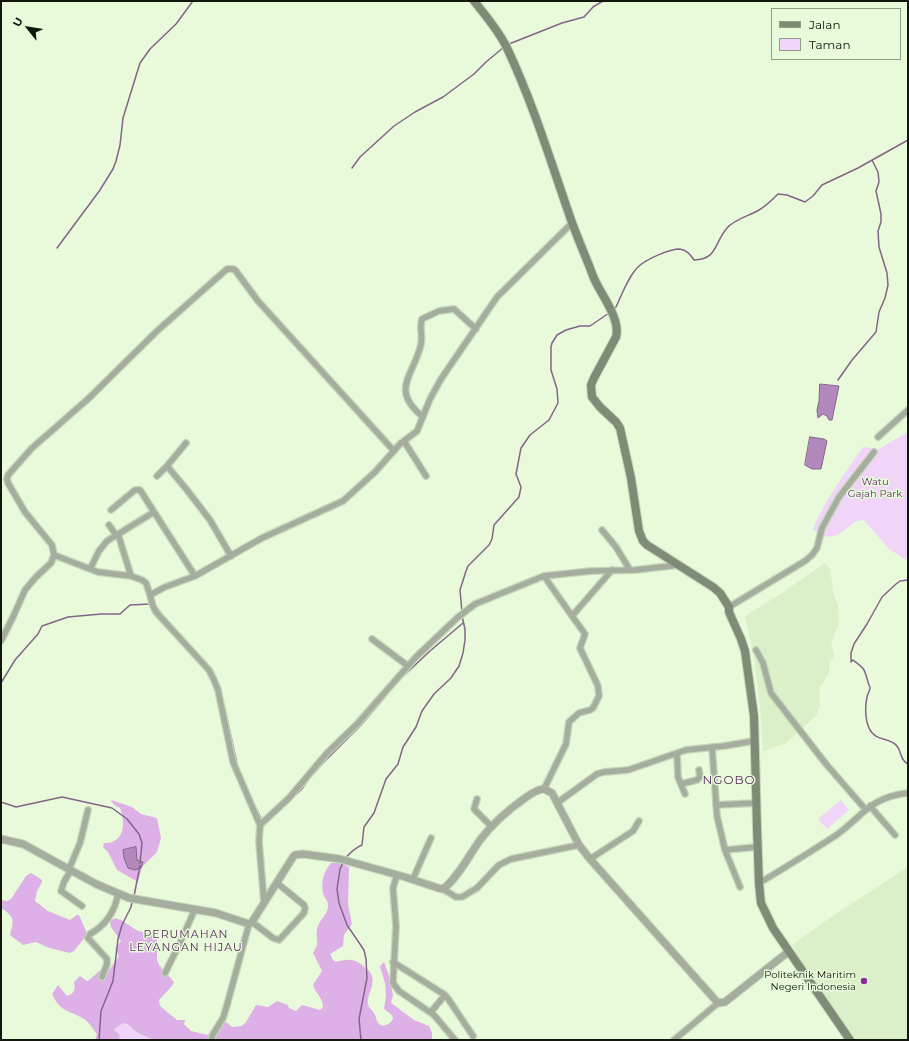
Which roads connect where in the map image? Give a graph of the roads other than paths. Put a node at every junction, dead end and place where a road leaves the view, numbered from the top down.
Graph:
1 (474, 1) edge
2 (572, 222) junction
3 (476, 329) junction
4 (908, 410) edge
5 (423, 417) junction
6 (878, 437) dead end
7 (404, 441) junction
8 (186, 443) dead end
9 (394, 451) junction
10 (874, 452) dead end
11 (167, 466) junction
12 (157, 476) dead end
13 (426, 476) dead end
14 (111, 510) dead end
15 (154, 512) junction
16 (109, 525) dead end
17 (602, 530) dead end
18 (117, 534) junction
19 (54, 555) junction
20 (231, 556) junction
21 (679, 565) junction
22 (90, 569) junction
23 (612, 570) junction
24 (630, 570) junction
25 (131, 576) junction
26 (195, 576) junction
27 (544, 576) junction
28 (150, 595) junction
29 (729, 607) junction
30 (572, 616) junction
31 (372, 639) dead end
32 (1, 641) edge
33 (756, 650) dead end
34 (408, 666) junction
35 (754, 741) junction
36 (712, 747) junction
37 (677, 753) junction
38 (699, 770) dead end
39 (681, 784) junction
40 (544, 789) junction
41 (908, 793) edge
42 (685, 794) dead end
43 (477, 799) dead end
44 (557, 803) junction
45 (756, 803) junction
46 (716, 805) junction
47 (868, 808) junction
48 (88, 810) dead end
49 (639, 821) dead end
50 (260, 825) junction
51 (491, 826) junction
52 (895, 835) dead end
53 (431, 838) dead end
54 (1, 839) edge
55 (579, 845) junction
56 (758, 847) junction
57 (725, 850) junction
58 (590, 859) junction
59 (70, 870) junction
60 (397, 875) junction
61 (413, 879) junction
62 (277, 883) junction
63 (759, 883) junction
64 (740, 887) dead end
65 (443, 889) junction
66 (118, 894) junction
67 (264, 902) junction
68 (82, 906) dead end
69 (195, 909) junction
70 (250, 923) junction
71 (788, 952) junction
72 (393, 962) junction
73 (164, 973) dead end
74 (102, 977) dead end
75 (445, 995) junction
76 (718, 1003) junction
77 (431, 1012) junction
78 (473, 1036) dead end
79 (212, 1040) edge
80 (455, 1040) edge
81 (674, 1040) edge
82 (850, 1040) edge

1 - 2 main road
2 - 3 street
2 - 21 main road
3 - 5 street
3 - 5 street
4 - 6 street
5 - 7 street
7 - 9 street
7 - 13 street
8 - 11 street
9 - 19 street
9 - 20 street
10 - 29 street
11 - 12 street
11 - 20 street
14 - 15 street
15 - 18 street
15 - 26 street
16 - 18 street
17 - 24 street
18 - 22 street
18 - 25 street
19 - 22 street
19 - 32 street
20 - 26 street
21 - 24 street
21 - 29 main road
22 - 25 street
23 - 24 street
23 - 27 street
23 - 30 street
25 - 28 street
26 - 28 street
27 - 30 street
27 - 34 street
28 - 50 street
29 - 35 main road
30 - 40 street
31 - 34 street
33 - 47 street
34 - 50 street
35 - 36 street
35 - 45 main road
36 - 37 street
36 - 46 street
37 - 39 street
37 - 44 street
38 - 39 street
39 - 42 street
40 - 44 street
40 - 51 street
41 - 47 street
43 - 51 street
44 - 55 street
45 - 46 street
45 - 56 main road
46 - 57 street
47 - 52 street
47 - 63 street
48 - 59 street
49 - 58 street
50 - 67 street
51 - 65 street
53 - 61 street
54 - 59 street
55 - 58 street
55 - 65 street
56 - 57 street
56 - 63 main road
57 - 64 street
58 - 76 street
59 - 66 street
59 - 68 street
60 - 61 street
60 - 62 street
60 - 72 street
61 - 65 street
62 - 67 street
62 - 70 street
63 - 71 main road
66 - 69 street
66 - 74 street
67 - 70 street
69 - 70 street
69 - 73 street
70 - 79 street
71 - 76 street
71 - 82 main road
72 - 75 street
72 - 77 street
75 - 77 street
75 - 78 street
76 - 81 street
77 - 80 street

